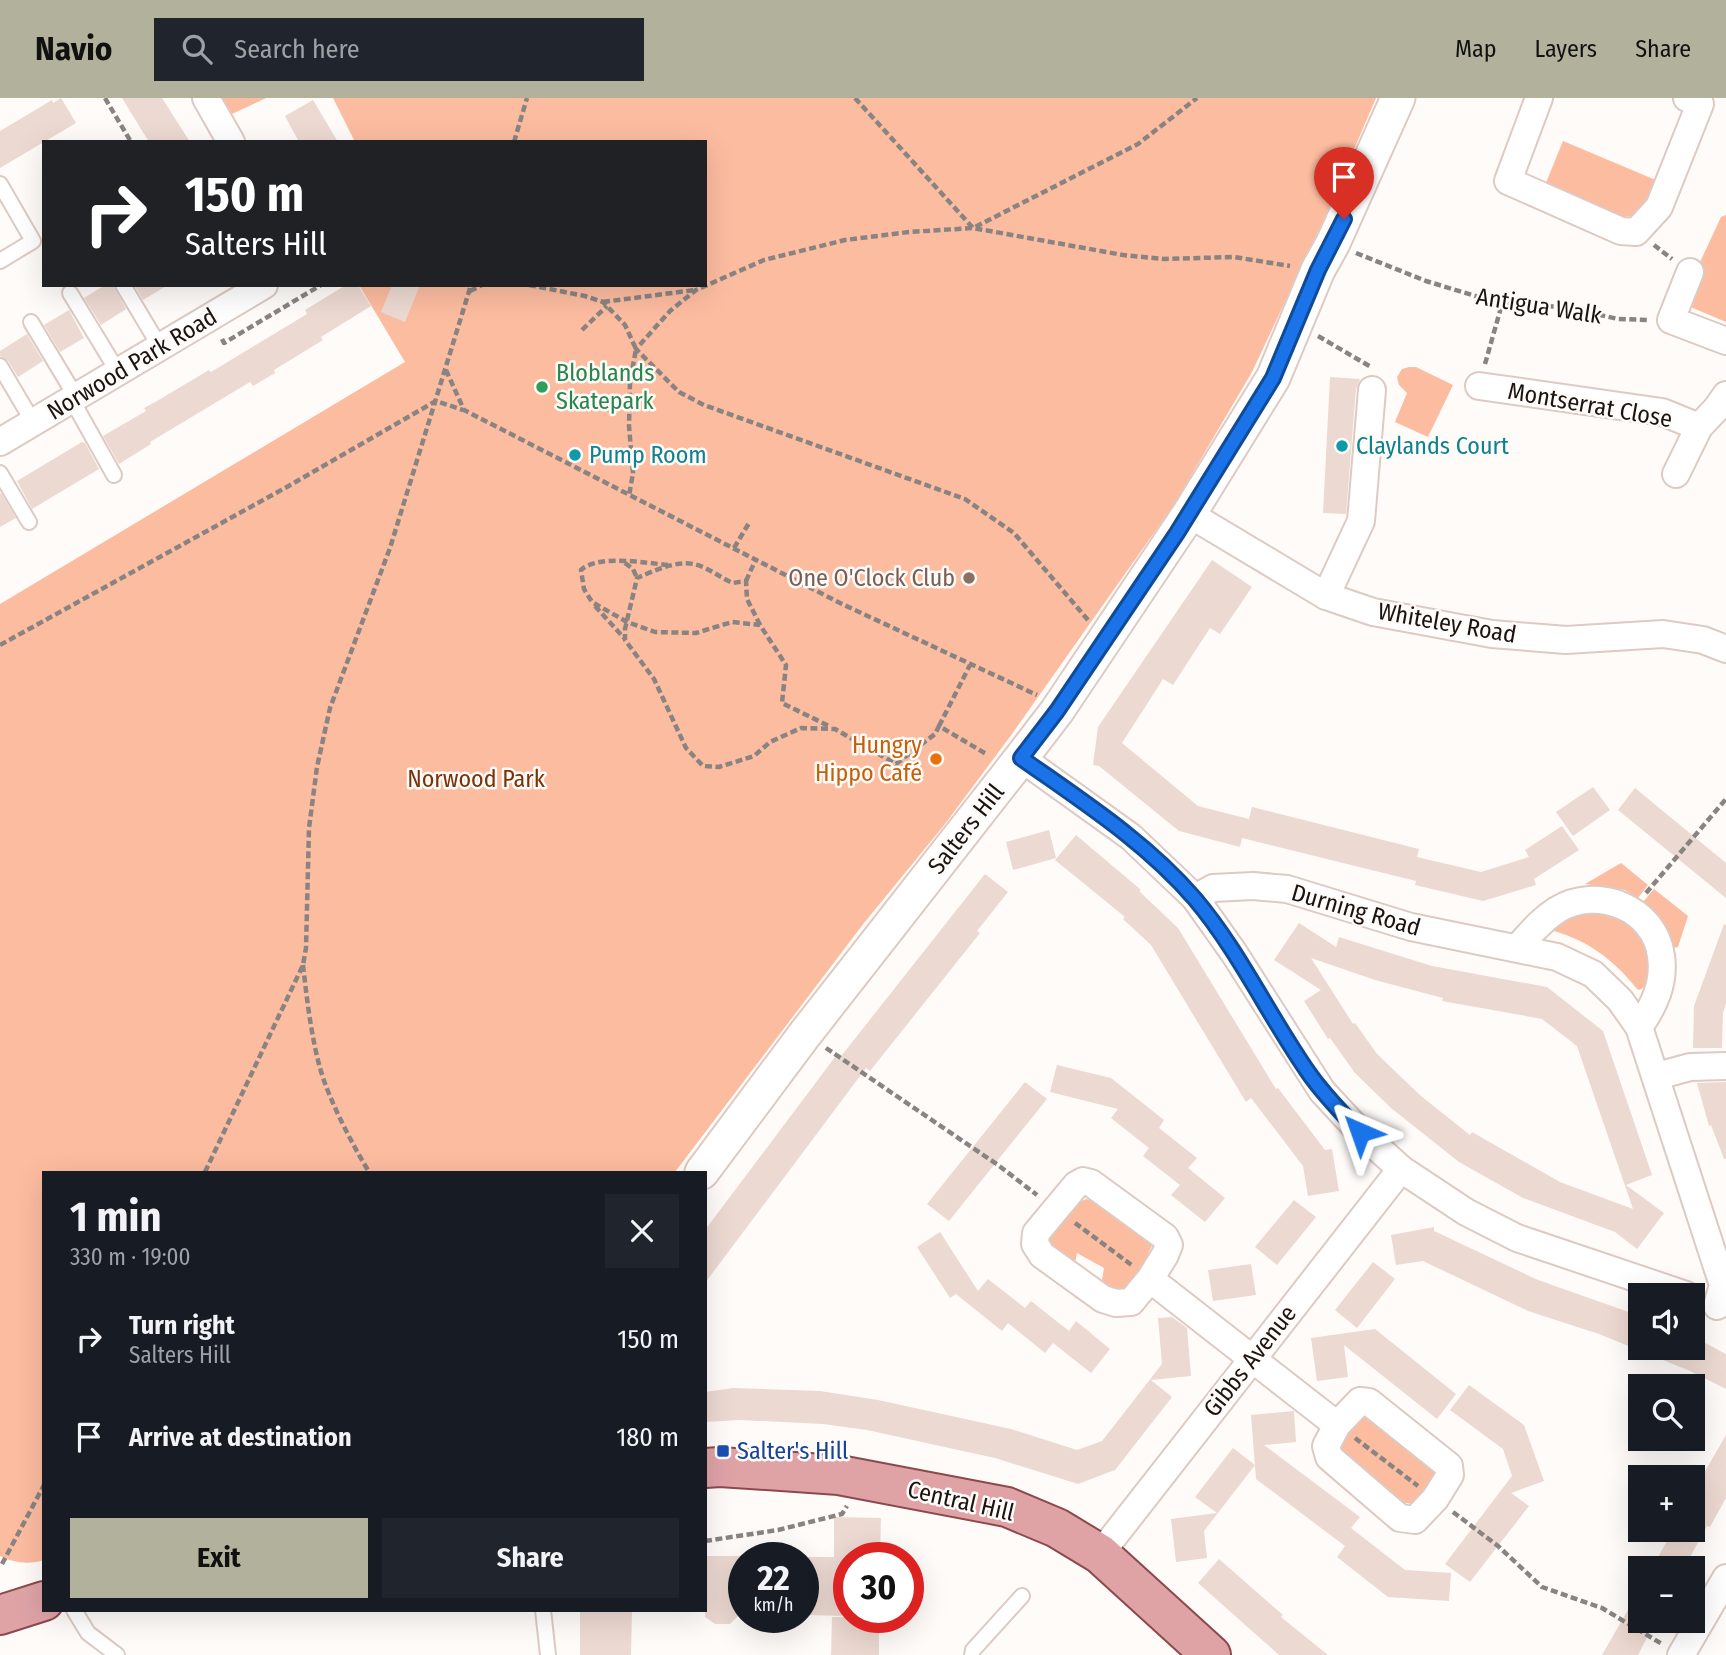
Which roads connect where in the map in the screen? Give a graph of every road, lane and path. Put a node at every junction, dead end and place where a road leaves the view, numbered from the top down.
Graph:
1 (105, 98) edge
2 (205, 98) edge
3 (527, 98) edge
4 (855, 98) edge
5 (1197, 98) edge
6 (1398, 98) edge
7 (1539, 98) edge
8 (1687, 98) edge
9 (130, 140) edge
10 (230, 140) edge
11 (515, 140) edge
12 (0, 184) edge
13 (973, 228) junction
14 (1636, 232) junction
15 (1326, 257) junction
16 (0, 261) edge
17 (1690, 272) joint
18 (707, 285) edge
19 (124, 287) edge
20 (261, 287) edge
21 (318, 287) edge
22 (470, 287) edge
23 (478, 287) edge
24 (539, 287) edge
25 (703, 287) edge
26 (696, 290) junction
27 (469, 292) junction
28 (70, 293) dead end
29 (605, 304) junction
30 (1502, 304) junction
31 (261, 313) dead end
32 (1671, 320) junction
33 (30, 322) dead end
34 (1296, 323) junction
35 (582, 330) dead end
36 (1726, 341) edge
37 (160, 347) junction
38 (636, 349) junction
39 (0, 366) edge
40 (446, 369) junction
41 (118, 372) junction
42 (1375, 381) joint
43 (1479, 386) joint
44 (1726, 396) edge
45 (74, 398) junction
46 (436, 401) junction
47 (464, 410) junction
48 (33, 422) junction
49 (1699, 428) junction
50 (0, 442) edge
51 (0, 473) edge
52 (1676, 474) dead end
53 (114, 475) dead end
54 (629, 496) junction
55 (1189, 514) junction
56 (29, 522) dead end
57 (749, 523) dead end
58 (734, 548) junction
59 (757, 559) junction
60 (623, 561) junction
61 (673, 565) junction
62 (637, 578) junction
63 (746, 581) junction
64 (1326, 596) junction
65 (592, 602) junction
66 (628, 622) junction
67 (1090, 622) dead end
68 (760, 625) junction
69 (625, 640) junction
70 (0, 645) edge
71 (1726, 649) edge
72 (970, 665) junction
73 (1057, 711) junction
74 (939, 726) junction
75 (835, 729) junction
76 (1017, 764) junction
77 (1726, 799) edge
78 (1195, 898) junction
79 (1632, 910) junction
80 (1518, 947) junction
81 (303, 965) junction
82 (1639, 1027) junction
83 (805, 1034) junction
84 (1726, 1066) edge
85 (1657, 1076) junction
86 (1401, 1169) junction
87 (205, 1171) edge
88 (368, 1171) edge
89 (703, 1171) edge
90 (1055, 1208) junction
91 (1150, 1279) junction
92 (1650, 1283) edge
93 (1712, 1304) edge
94 (1251, 1360) junction
95 (1337, 1425) junction
96 (707, 1468) edge
97 (855, 1478) junction
98 (42, 1489) edge
99 (1435, 1499) junction
100 (707, 1541) edge
101 (1100, 1554) junction
102 (2, 1564) dead end
103 (1726, 1578) edge
104 (1022, 1596) dead end
105 (42, 1602) edge
106 (75, 1612) edge
107 (543, 1612) edge
108 (0, 1615) edge
109 (1675, 1652) edge
110 (117, 1655) edge
111 (548, 1655) edge
112 (972, 1655) edge
113 (1211, 1655) edge

1 - 9 path
2 - 10 street
3 - 11 path
4 - 13 path
5 - 13 path
6 - 15 street, Salters Hill
7 - 14 street
8 - 14 street
12 - 16 lane
13 - 15 path, Antigua Walk
13 - 18 path
14 - 17 path
15 - 30 path, Antigua Walk
15 - 34 street, Salters Hill
17 - 32 street
19 - 37 lane
20 - 37 street, Norwood Park Road
21 - 31 path
22 - 27 path
23 - 27 path
24 - 29 path
25 - 26 path
26 - 29 path
26 - 38 path
27 - 40 path
28 - 41 lane
29 - 35 path
29 - 38 path
30 - 32 path, Antigua Walk
30 - 43 path
32 - 36 street
33 - 45 lane
34 - 42 path
34 - 55 street, Salters Hill
37 - 41 street, Norwood Park Road
38 - 54 path
38 - 67 path
39 - 48 lane
40 - 46 path
40 - 47 path
41 - 45 street, Norwood Park Road
42 - 64 street
43 - 49 street, Montserrat Close
44 - 49 street, Montserrat Close
45 - 48 street, Norwood Park Road
45 - 53 lane
46 - 47 path
46 - 70 path
46 - 81 path
47 - 54 path
48 - 50 street, Norwood Park Road
49 - 52 street, Montserrat Close
51 - 56 lane
54 - 58 path
55 - 64 street, Whiteley Road
55 - 73 street, Salters Hill
57 - 58 path
58 - 59 path
59 - 63 path
59 - 72 path
60 - 61 path
60 - 62 path
60 - 65 path
61 - 62 path
61 - 63 path
62 - 66 path
63 - 68 path
64 - 71 street, Whiteley Road
65 - 66 path
65 - 69 path
66 - 68 path
66 - 69 path
68 - 75 path
69 - 75 path
72 - 73 path
72 - 74 path
73 - 76 street, Salters Hill
74 - 75 path
74 - 76 path
76 - 78 street
76 - 83 street, Salters Hill
77 - 79 path
78 - 80 street, Durning Road
78 - 86 street
79 - 80 street
79 - 82 street
80 - 82 street, Durning Road
81 - 87 path
81 - 88 path
82 - 85 street, Durning Road
83 - 89 street, Salters Hill
83 - 90 path
84 - 85 street
85 - 93 street, Durning Road
86 - 92 street
86 - 94 street, Gibbs Avenue
90 - 91 path
90 - 91 street
90 - 91 street
91 - 94 street
94 - 95 street
94 - 101 street, Gibbs Avenue
95 - 99 path
95 - 99 street
95 - 99 street
96 - 97 main road, Central Hill
97 - 100 path
97 - 101 main road, Central Hill
98 - 102 path
99 - 109 path
101 - 113 main road, Central Hill
103 - 109 street
104 - 112 lane
105 - 108 main road
106 - 110 lane
107 - 111 lane

